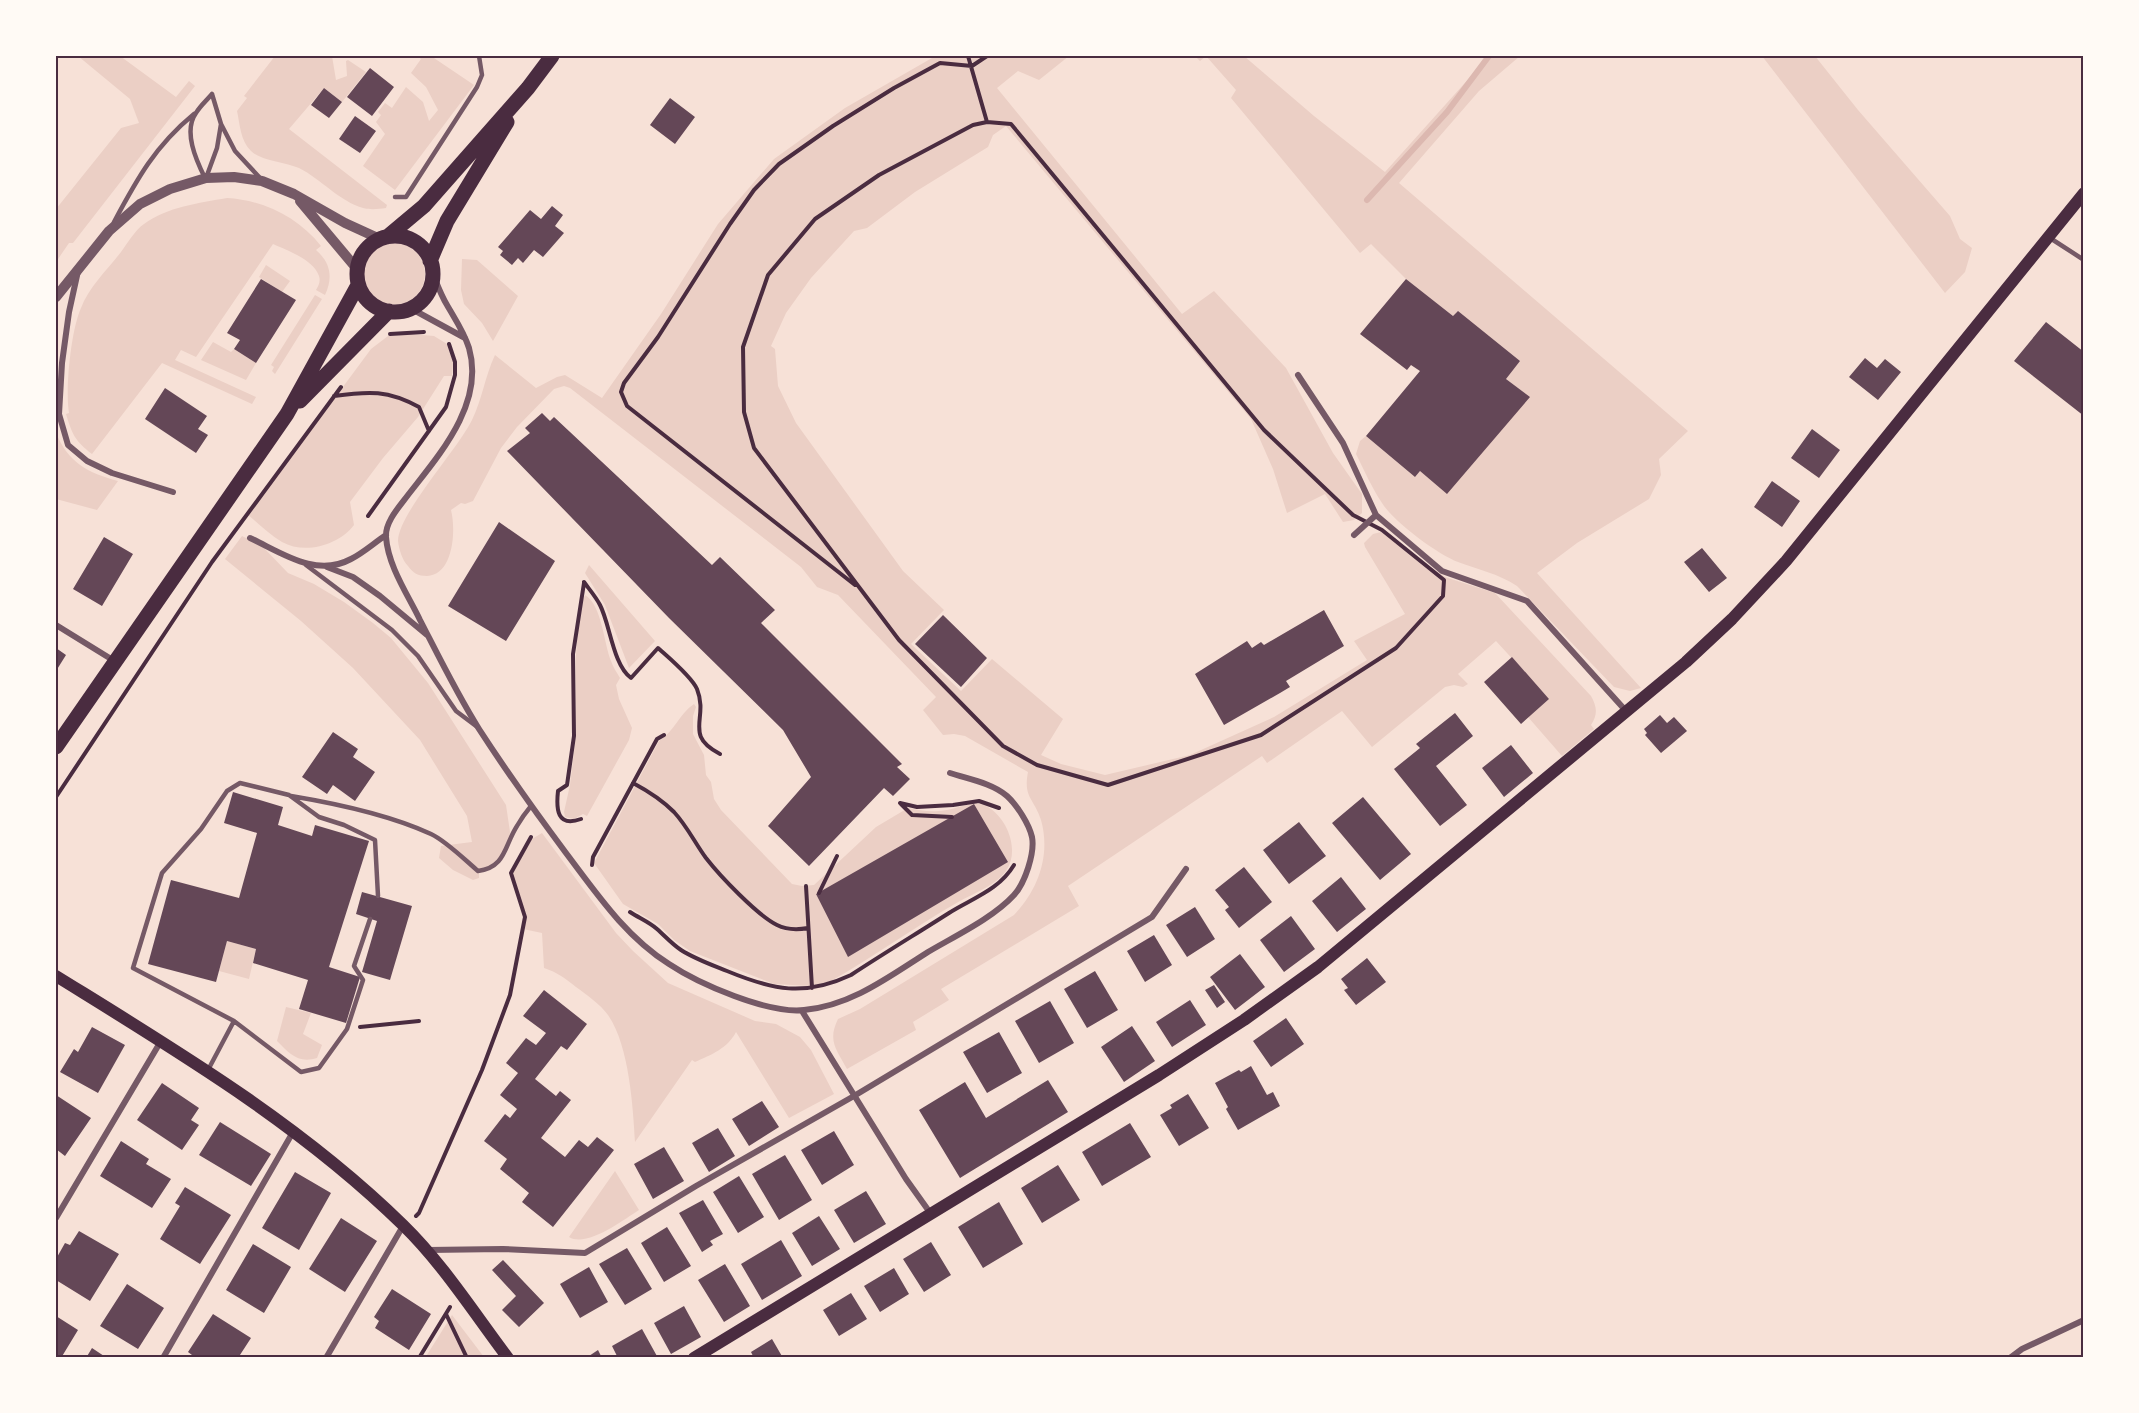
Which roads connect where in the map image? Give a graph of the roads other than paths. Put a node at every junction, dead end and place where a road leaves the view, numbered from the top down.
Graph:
1 (479, 56) edge
2 (552, 56) edge
3 (528, 88) junction
4 (194, 114) junction
5 (221, 124) junction
6 (206, 178) junction
7 (262, 181) junction
8 (2084, 193) edge
9 (294, 194) junction
10 (395, 197) dead end
11 (109, 231) junction
12 (2048, 237) junction
13 (383, 238) junction
14 (2084, 260) edge
15 (431, 267) junction
16 (79, 269) junction
17 (357, 269) junction
18 (358, 285) junction
19 (56, 297) edge
20 (410, 308) junction
21 (389, 311) junction
22 (465, 338) junction
23 (1298, 375) dead end
24 (287, 414) junction
25 (173, 492) dead end
26 (1376, 515) junction
27 (386, 535) junction
28 (1354, 535) dead end
29 (250, 538) dead end
30 (306, 565) junction
31 (327, 567) junction
32 (56, 626) edge
33 (429, 638) junction
34 (116, 662) junction
35 (1626, 711) junction
36 (478, 727) junction
37 (56, 747) edge
38 (950, 773) dead end
39 (288, 795) junction
40 (531, 806) junction
41 (1186, 869) dead end
42 (378, 896) dead end
43 (370, 919) dead end
44 (56, 976) edge
45 (802, 1011) junction
46 (234, 1021) junction
47 (161, 1041) junction
48 (208, 1070) junction
49 (854, 1096) junction
50 (294, 1131) junction
51 (931, 1215) junction
52 (56, 1218) edge
53 (403, 1226) junction
54 (426, 1250) junction
55 (2084, 1320) edge
56 (163, 1358) edge
57 (326, 1358) edge
58 (508, 1358) edge
59 (694, 1358) edge
60 (2010, 1358) edge

1 - 10 lane
2 - 3 main road
3 - 13 main road
3 - 15 main road
4 - 5 lane
4 - 6 lane
4 - 11 lane
5 - 6 lane
5 - 7 lane
6 - 7 street
6 - 11 street
7 - 9 street
8 - 12 main road
9 - 13 street
9 - 17 street
11 - 16 street
12 - 14 lane
12 - 35 main road
13 - 15 main road
13 - 17 main road
15 - 20 main road
15 - 22 street
16 - 19 street
16 - 25 street
17 - 18 main road
18 - 21 main road
18 - 24 main road
20 - 21 main road
20 - 22 street
21 - 24 main road
22 - 27 street
23 - 26 street
24 - 34 main road
26 - 28 street
26 - 35 street
27 - 31 street
27 - 33 street
29 - 30 street
30 - 31 street
30 - 36 lane
31 - 33 street
32 - 34 street
33 - 36 street
34 - 37 main road
35 - 51 main road
36 - 40 street
38 - 45 street
39 - 40 lane
39 - 42 lane
39 - 46 lane
40 - 45 street
41 - 49 street
43 - 46 lane
44 - 47 main road
45 - 49 street
46 - 48 lane
47 - 48 main road
47 - 52 street
48 - 50 main road
49 - 51 street
49 - 54 street
50 - 53 main road
50 - 56 street
51 - 59 main road
53 - 54 main road
53 - 57 street
54 - 58 main road
55 - 60 street

